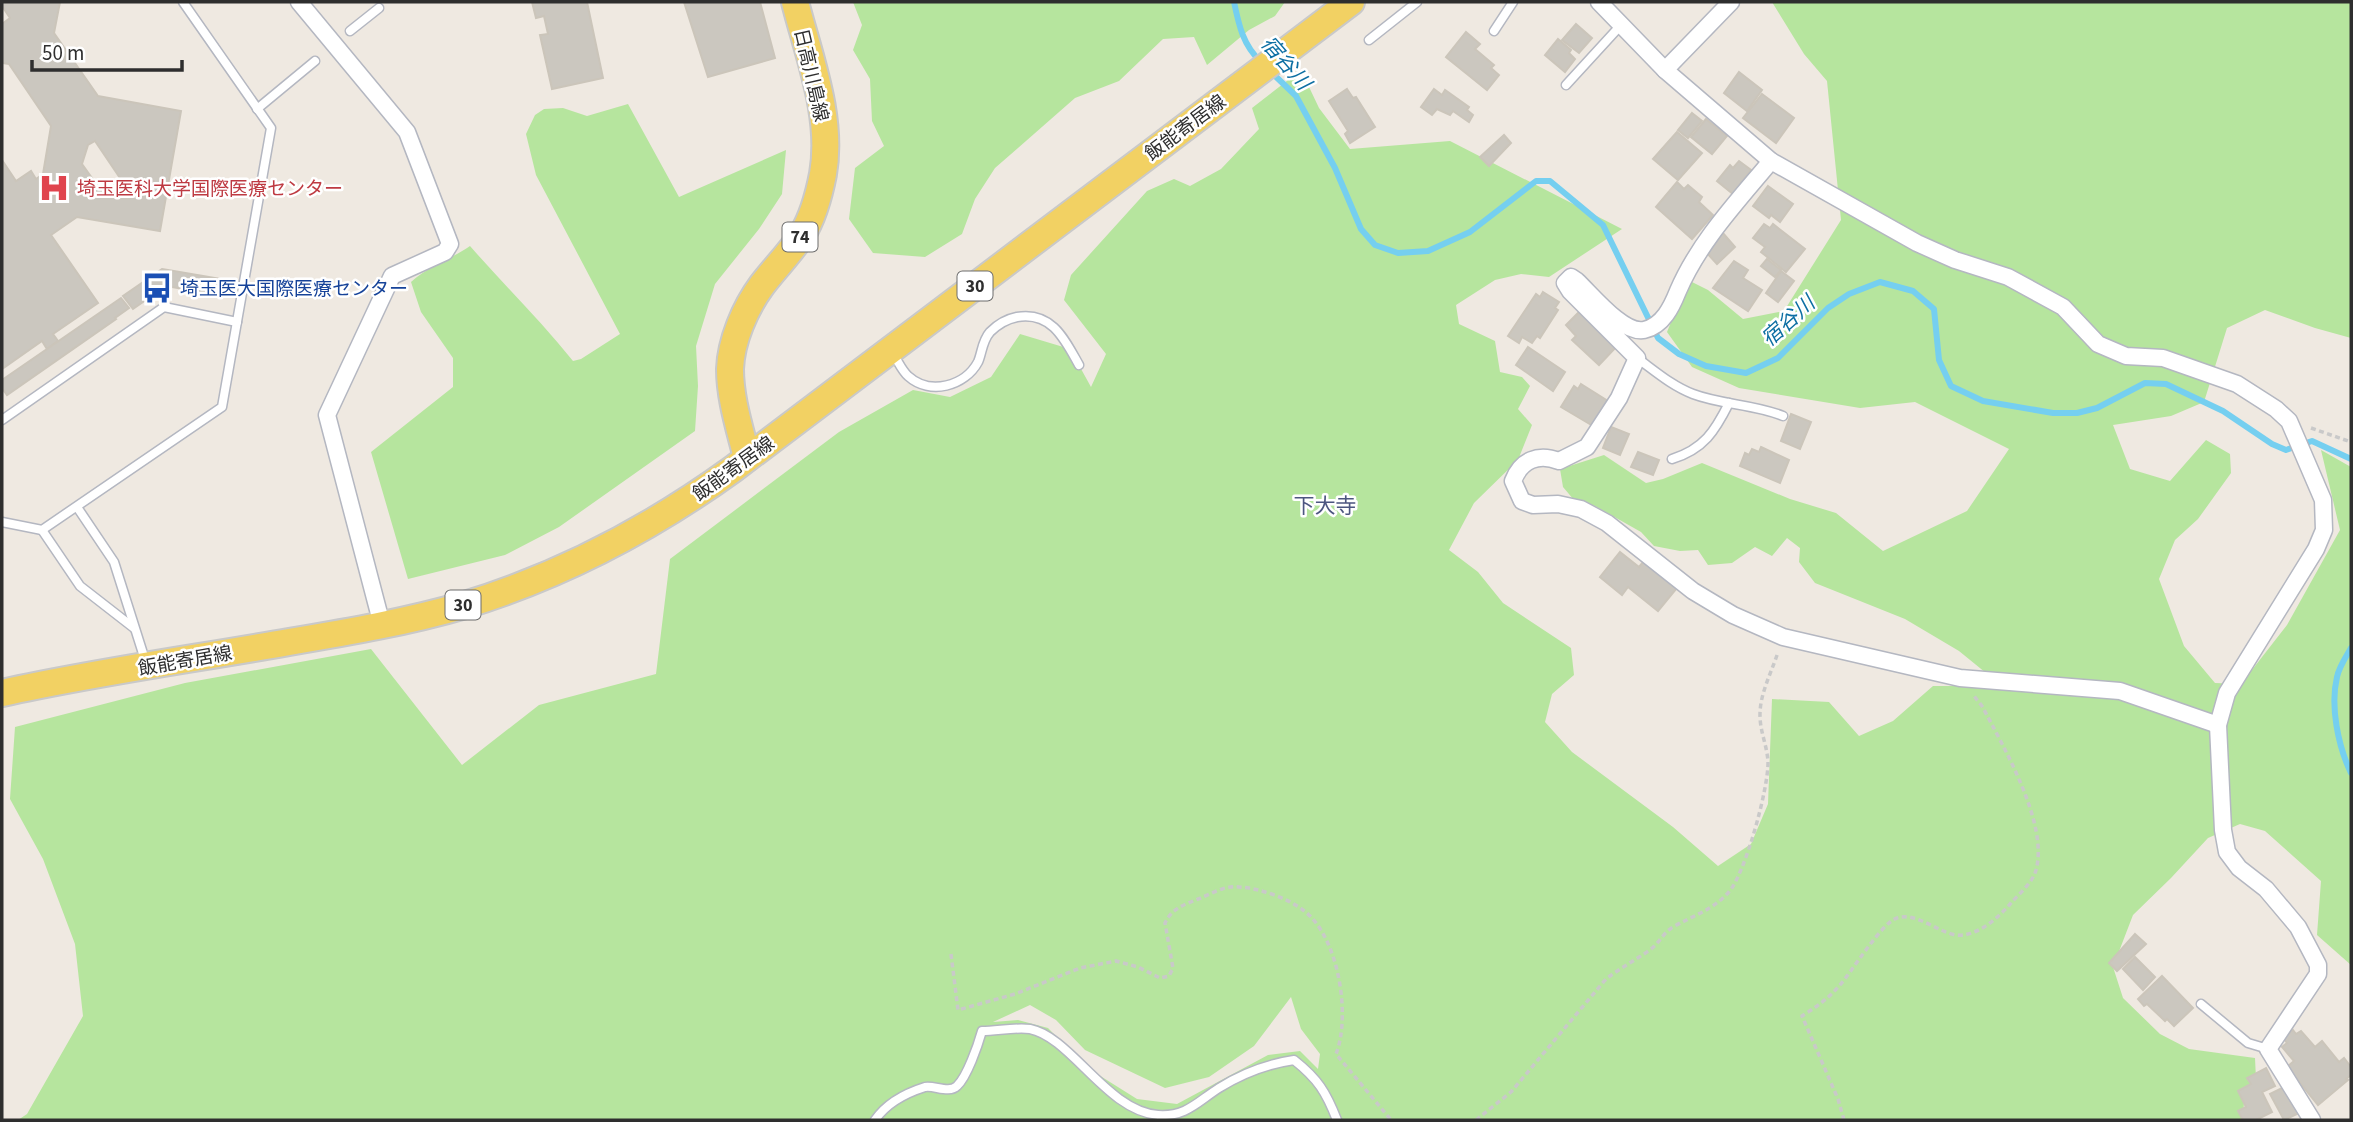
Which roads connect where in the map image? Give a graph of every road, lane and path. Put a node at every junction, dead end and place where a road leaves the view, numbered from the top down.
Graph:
1 (183, 2) edge
2 (299, 2) edge
3 (795, 2) edge
4 (1351, 2) edge
5 (1417, 2) edge
6 (1513, 2) edge
7 (1599, 2) edge
8 (1731, 2) edge
9 (379, 8) dead end
10 (1621, 25) junction
11 (351, 31) dead end
12 (1494, 31) dead end
13 (1369, 40) dead end
14 (314, 61) dead end
15 (1665, 70) junction
16 (1566, 85) dead end
17 (257, 109) junction
18 (1771, 161) junction
19 (237, 322) junction
20 (891, 351) junction
21 (1637, 358) junction
22 (1079, 365) dead end
23 (1729, 403) junction
24 (1783, 416) dead end
25 (2, 420) edge
26 (2289, 421) junction
27 (2351, 442) edge
28 (747, 458) junction
29 (1672, 459) dead end
30 (77, 507) junction
31 (2, 522) edge
32 (41, 530) junction
33 (382, 625) junction
34 (135, 629) junction
35 (1783, 637) junction
36 (147, 666) junction
37 (1959, 678) junction
38 (2, 693) edge
39 (2218, 725) junction
40 (951, 954) dead end
41 (2201, 1004) dead end
42 (2268, 1049) junction
43 (875, 1120) edge
44 (1337, 1120) edge
45 (1391, 1120) edge
46 (1476, 1120) edge
47 (1844, 1120) edge
48 (2312, 1120) edge

1 - 17 lane
2 - 33 street
3 - 28 main road, 日高川島線 / 74
4 - 20 main road, 飯能寄居線 / 30
5 - 13 lane
6 - 12 lane
7 - 10 street
8 - 15 street
9 - 11 lane
10 - 15 street
10 - 16 lane
14 - 17 lane
15 - 18 street
17 - 19 lane
18 - 21 street
18 - 26 street
19 - 25 lane
19 - 30 lane
20 - 22 lane
20 - 28 main road, 飯能寄居線 / 30
21 - 23 lane
21 - 35 street
23 - 24 lane
23 - 29 lane
26 - 27 path
26 - 39 street
28 - 33 main road, 飯能寄居線 / 30
30 - 32 lane
30 - 34 lane
31 - 32 lane
32 - 34 lane
33 - 36 main road, 飯能寄居線 / 30
34 - 36 lane
35 - 37 street
35 - 46 path
36 - 38 main road, 飯能寄居線 / 30
37 - 39 street
37 - 47 path
39 - 42 street
40 - 45 path
41 - 42 lane
42 - 48 street
43 - 44 lane

